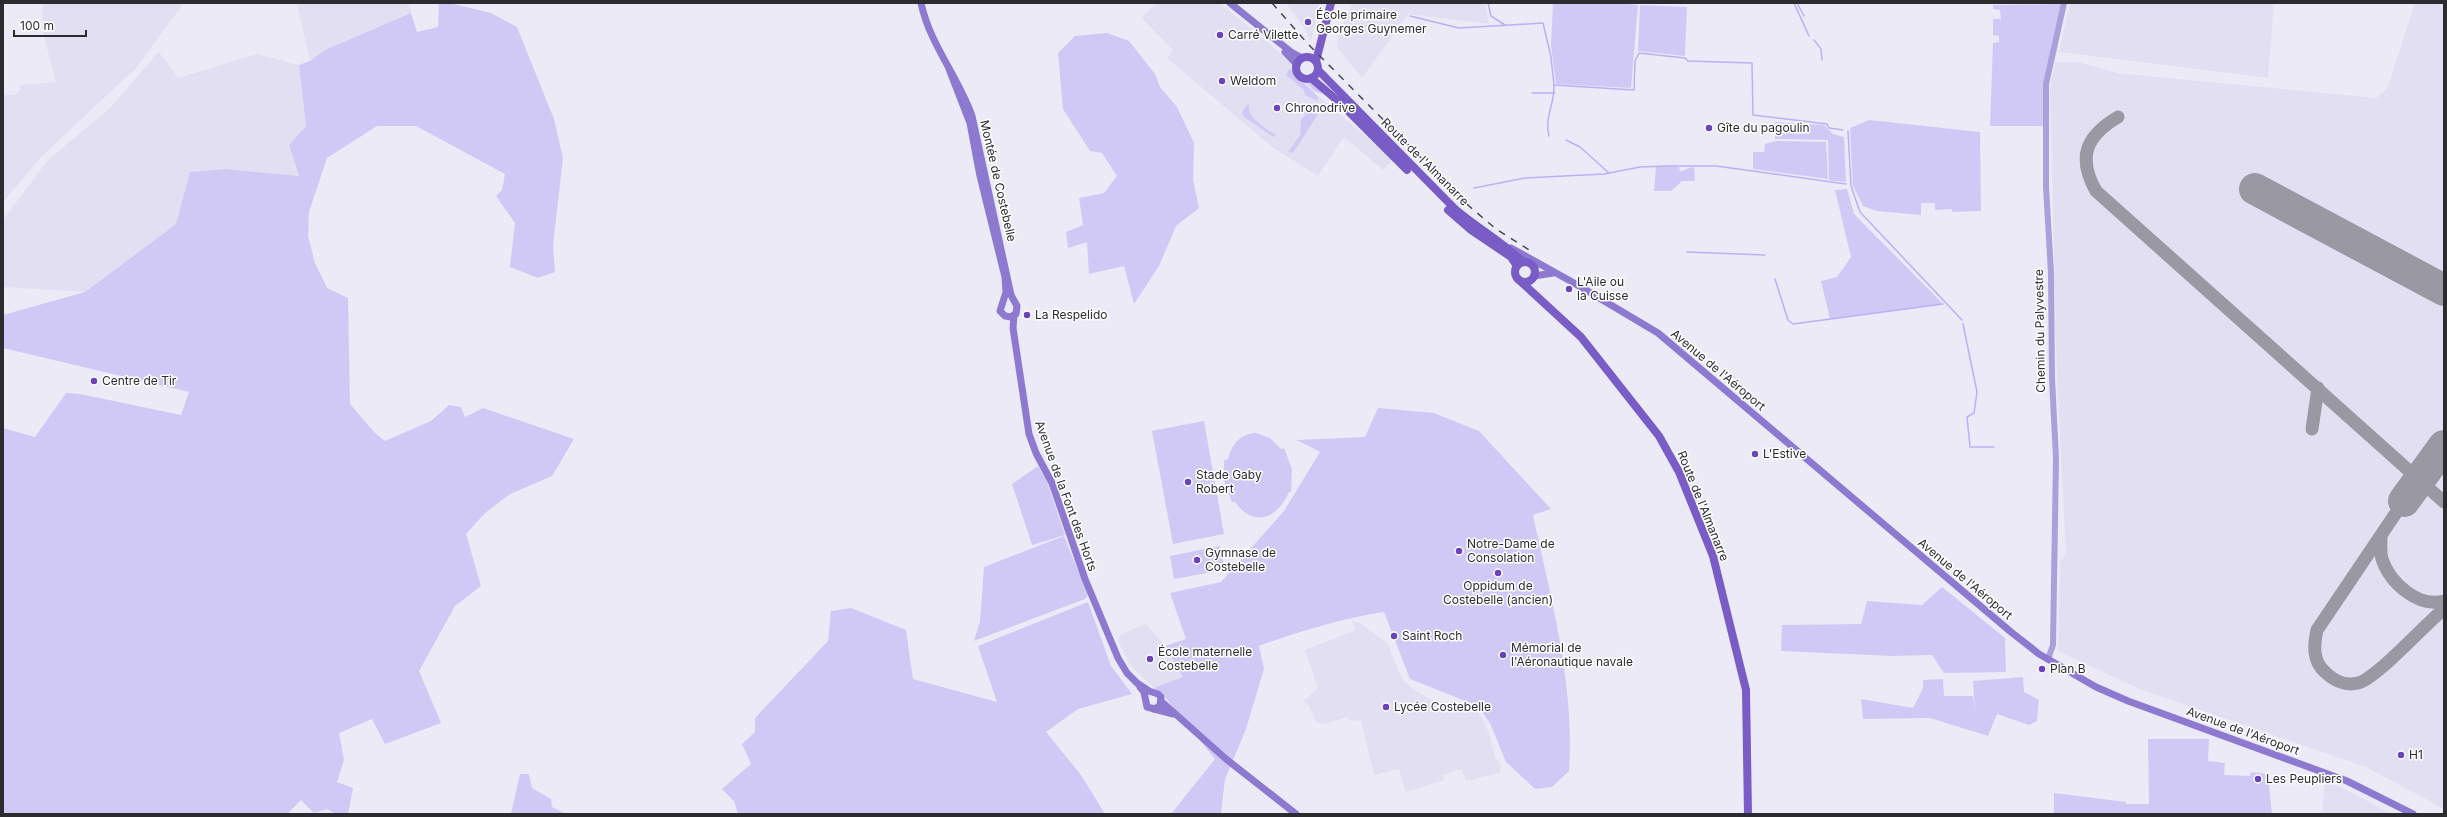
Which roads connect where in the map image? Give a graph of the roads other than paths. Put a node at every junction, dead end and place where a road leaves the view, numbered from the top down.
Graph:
1 (917, 3) edge
2 (921, 3) edge
3 (1230, 3) edge
4 (1326, 3) edge
5 (1331, 3) edge
6 (2064, 3) edge
7 (1238, 10) junction
8 (936, 46) junction
9 (1305, 57) junction
10 (1316, 61) junction
11 (1297, 65) junction
12 (948, 69) junction
13 (1318, 70) junction
14 (1311, 78) junction
15 (1496, 240) junction
16 (1520, 264) junction
17 (1533, 266) junction
18 (1549, 270) junction
19 (1556, 273) junction
20 (1533, 277) junction
21 (1518, 279) junction
22 (1540, 299) junction
23 (1014, 302) junction
24 (1002, 303) junction
25 (1014, 315) junction
26 (1005, 317) junction
27 (1013, 328) junction
28 (2048, 659) junction
29 (1137, 683) junction
30 (1153, 692) junction
31 (1145, 697) junction
32 (1162, 702) junction
33 (1154, 710) junction
34 (1174, 714) junction
35 (1296, 814) edge
36 (1748, 814) edge
37 (2413, 814) edge

1 - 8 main road, Montée de Costebelle
2 - 8 main road, Montée de Costebelle
3 - 7 main road
4 - 9 main road
5 - 10 main road
6 - 28 street, Chemin du Palyvestre
7 - 9 main road
7 - 11 main road
8 - 12 main road, Montée de Costebelle
9 - 10 main road
9 - 11 main road
10 - 13 main road
11 - 14 main road
12 - 23 main road, Montée de Costebelle
12 - 24 main road, Montée de Costebelle
13 - 14 main road
13 - 15 main road, Route de l'Almanarre
14 - 16 main road, Route de l'Almanarre
15 - 16 main road, Route de l'Almanarre
15 - 18 main road, Avenue de l'Aéroport
16 - 17 main road
16 - 21 main road
17 - 18 main road, Avenue de l'Aéroport
17 - 20 main road
18 - 19 main road, Avenue de l'Aéroport
19 - 20 main road
19 - 28 main road, Avenue de l'Aéroport
20 - 21 main road
20 - 22 main road, Route de l'Almanarre
21 - 22 main road, Route de l'Almanarre
22 - 36 main road, Route de l'Almanarre
23 - 24 main road
23 - 25 main road
24 - 26 main road
25 - 26 main road
25 - 27 main road, Avenue de la Font des Horts
26 - 27 main road, Avenue de la Font des Horts
27 - 29 main road, Avenue de la Font des Horts
28 - 37 main road, Avenue de l'Aéroport
29 - 30 main road, Avenue de la Font des Horts
29 - 31 main road, Avenue de la Font des Horts
30 - 31 main road
30 - 32 main road
31 - 33 main road
32 - 33 main road
32 - 34 main road
33 - 34 main road
34 - 35 main road

